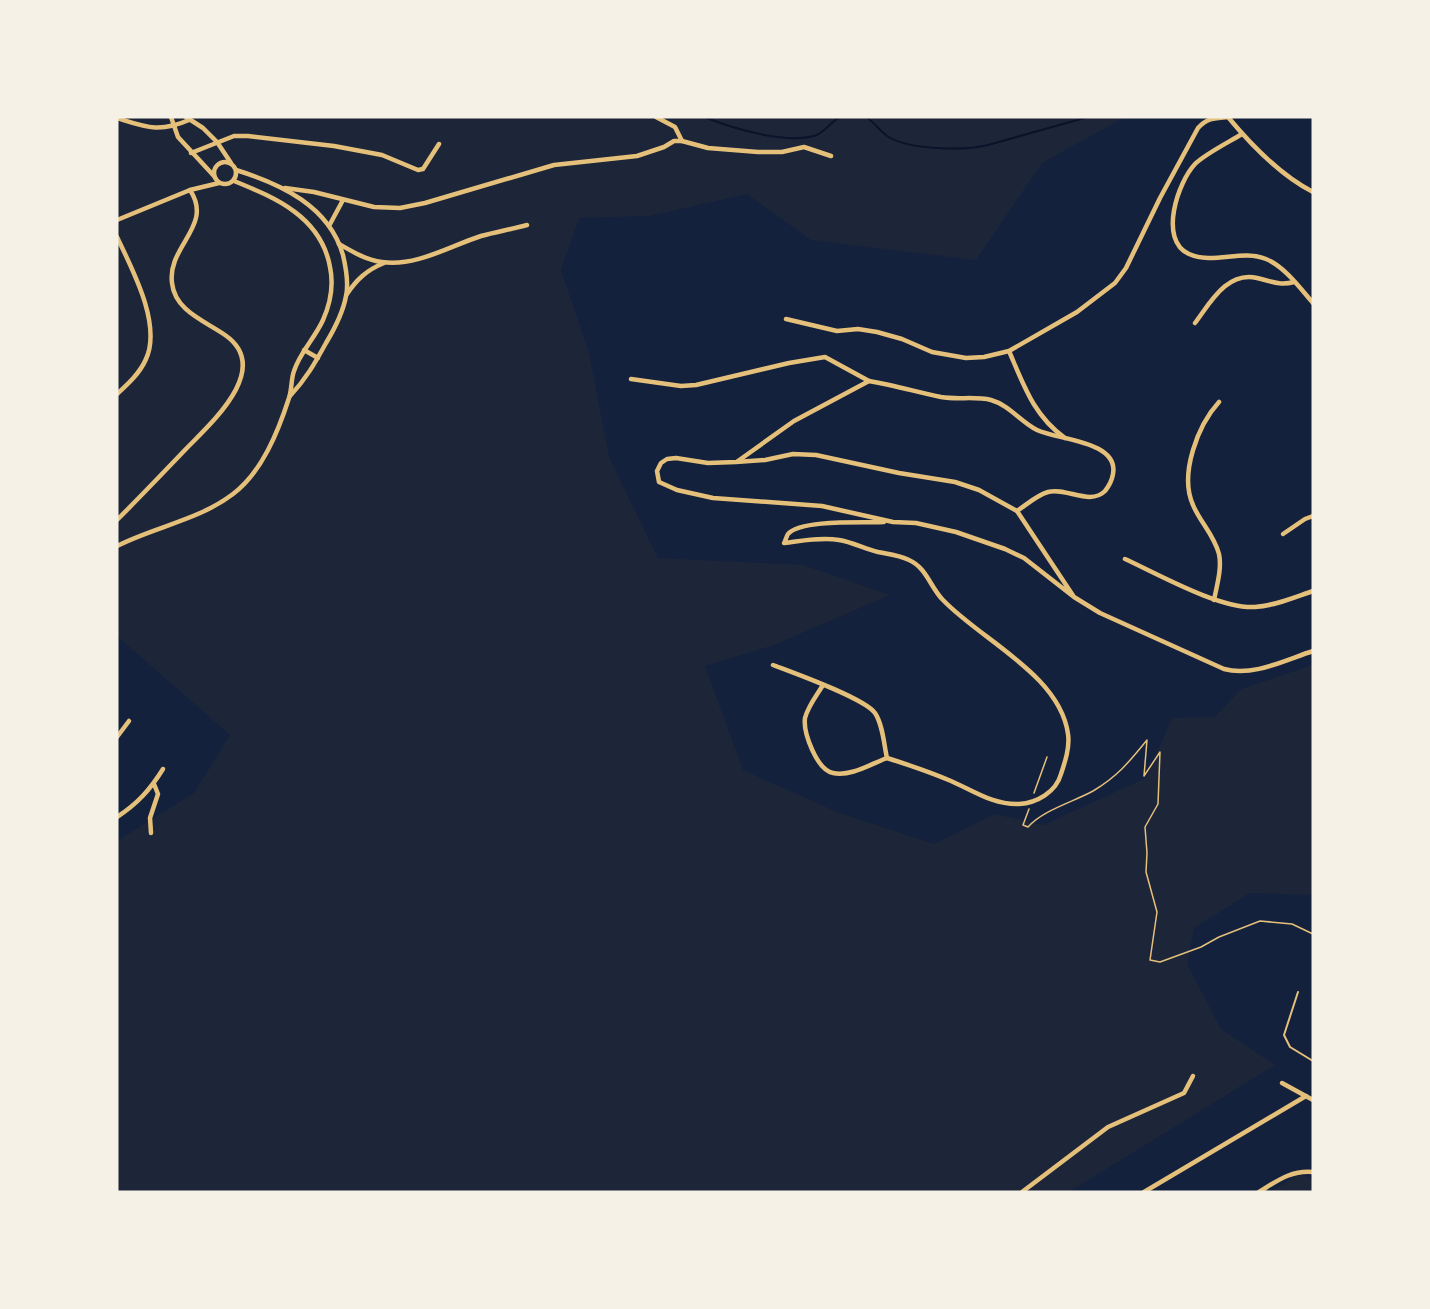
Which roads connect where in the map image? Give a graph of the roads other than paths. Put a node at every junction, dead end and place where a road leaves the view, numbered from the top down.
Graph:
1 (171, 117) edge
2 (656, 117) edge
3 (1228, 117) edge
4 (117, 118) edge
5 (187, 119) edge
6 (173, 127) junction
7 (1242, 134) junction
8 (217, 141) junction
9 (682, 141) junction
10 (439, 144) dead end
11 (191, 153) junction
12 (831, 156) dead end
13 (231, 163) junction
14 (236, 170) junction
15 (214, 176) junction
16 (234, 181) junction
17 (219, 183) junction
18 (285, 188) junction
19 (190, 190) junction
20 (1313, 192) edge
21 (343, 200) junction
22 (117, 220) edge
23 (527, 225) dead end
24 (329, 226) junction
25 (117, 237) edge
26 (339, 244) junction
27 (384, 263) junction
28 (1294, 282) junction
29 (347, 294) junction
30 (1313, 303) edge
31 (786, 319) dead end
32 (322, 322) junction
33 (1195, 323) dead end
34 (334, 329) junction
35 (304, 350) junction
36 (1009, 351) junction
37 (318, 358) junction
38 (631, 379) dead end
39 (869, 381) junction
40 (117, 394) edge
41 (290, 396) junction
42 (1219, 402) dead end
43 (1068, 440) junction
44 (736, 462) junction
45 (1017, 512) junction
46 (1313, 516) edge
47 (117, 519) edge
48 (893, 522) junction
49 (1283, 534) dead end
50 (117, 546) edge
51 (1125, 559) dead end
52 (1313, 591) edge
53 (1074, 597) junction
54 (1214, 600) junction
55 (1313, 651) edge
56 (773, 665) dead end
57 (823, 685) junction
58 (129, 721) dead end
59 (117, 737) edge
60 (887, 758) junction
61 (162, 769) dead end
62 (154, 784) junction
63 (117, 817) edge
64 (151, 833) dead end
65 (1298, 992) dead end
66 (1313, 1061) edge
67 (1193, 1076) dead end
68 (1282, 1083) dead end
69 (1306, 1096) junction
70 (1313, 1100) edge
71 (1313, 1172) edge
72 (1022, 1192) edge
73 (1144, 1192) edge
74 (1259, 1192) edge

1 - 6 street
2 - 9 street
3 - 7 street
3 - 36 street
4 - 6 street
5 - 6 street
5 - 8 street
6 - 11 street
7 - 20 street
7 - 28 street
8 - 10 street
8 - 11 street
8 - 13 street
9 - 12 street
9 - 21 street
11 - 15 street
13 - 14 street
13 - 15 street
14 - 16 street
14 - 18 street
15 - 17 street
16 - 17 street
16 - 32 street
17 - 19 street
18 - 21 street
18 - 24 street
19 - 22 street
19 - 47 street
21 - 24 street
23 - 27 street
24 - 26 street
25 - 40 street
26 - 27 street
26 - 29 street
27 - 29 street
28 - 30 street
28 - 33 street
29 - 34 street
31 - 36 street
32 - 34 street
32 - 35 street
34 - 37 street
35 - 37 street
35 - 41 street
36 - 43 street
37 - 41 street
38 - 39 street
39 - 43 street
39 - 44 street
41 - 50 street
42 - 54 street
43 - 45 street
44 - 45 street
44 - 48 street
45 - 53 street
46 - 49 street
48 - 53 street
48 - 60 street
51 - 54 street
52 - 54 street
53 - 55 street
56 - 57 street
57 - 60 street
57 - 60 street
58 - 59 street
61 - 62 street
62 - 63 street
62 - 64 street
65 - 66 lane
67 - 72 street
68 - 69 street
69 - 70 street
69 - 73 street
71 - 74 street

